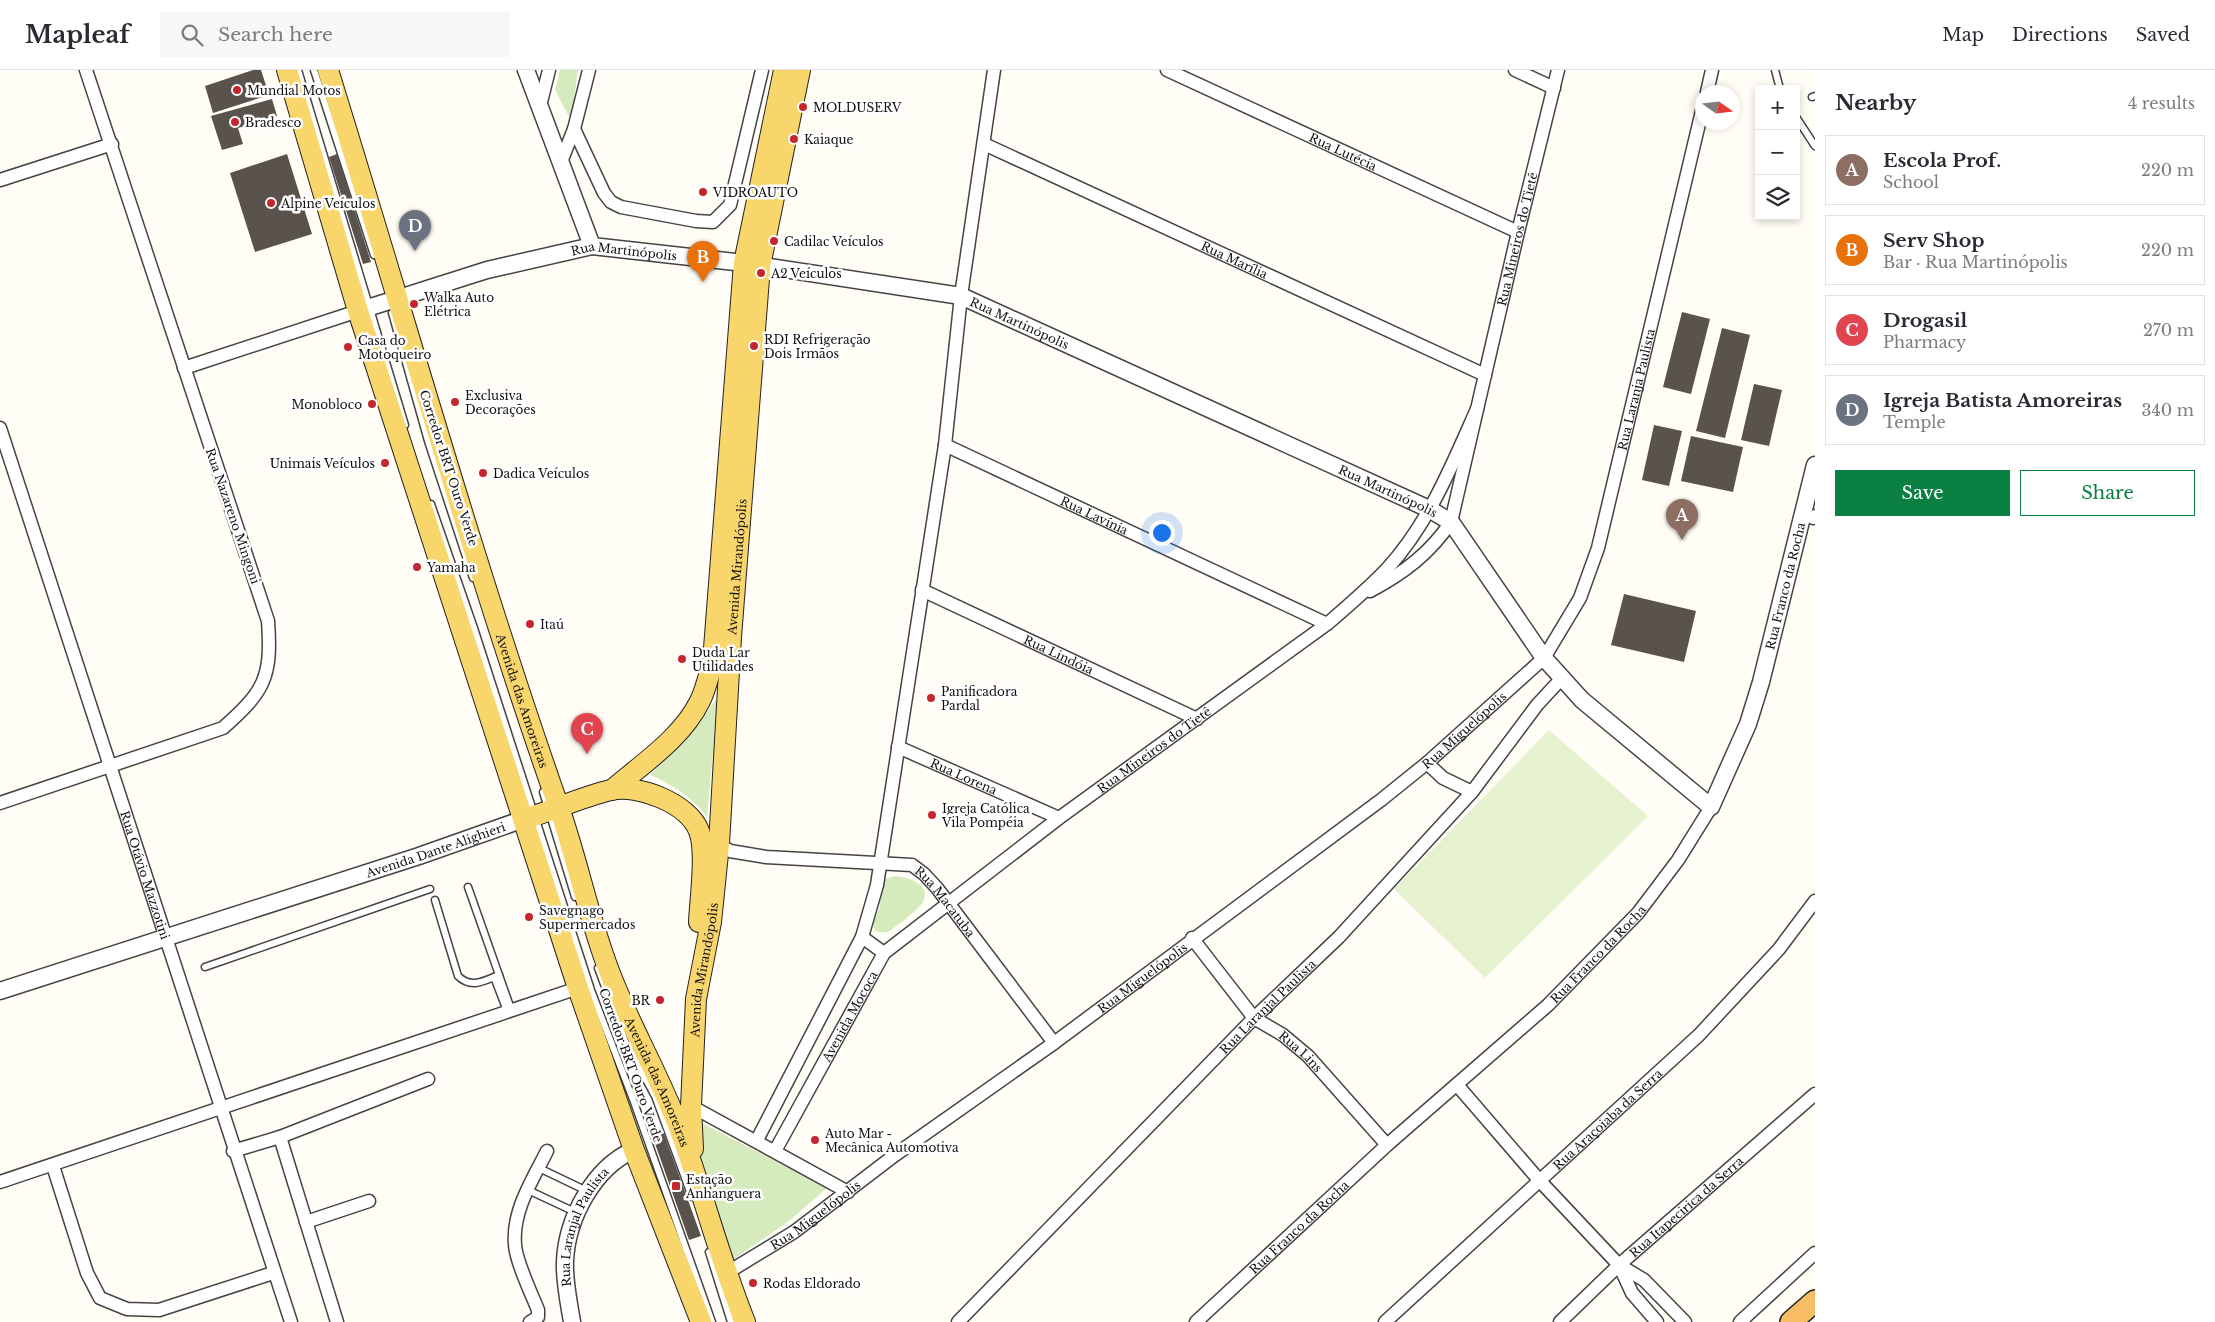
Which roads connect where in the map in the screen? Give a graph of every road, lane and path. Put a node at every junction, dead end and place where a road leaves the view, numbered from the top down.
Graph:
1 (86, 70) edge
2 (287, 70) edge
3 (298, 70) edge
4 (314, 70) edge
5 (328, 70) edge
6 (526, 70) edge
7 (549, 70) edge
8 (588, 70) edge
9 (762, 70) edge
10 (784, 70) edge
11 (800, 70) edge
12 (994, 70) edge
13 (1167, 70) edge
14 (1515, 70) edge
15 (1558, 70) edge
16 (1712, 70) edge
17 (1775, 70) edge
18 (1709, 85) edge
19 (1779, 85) edge
20 (1554, 88) junction
21 (540, 106) junction
22 (1800, 123) edge
23 (574, 129) junction
24 (1697, 130) edge
25 (112, 144) junction
26 (984, 144) junction
27 (1815, 146) edge
28 (561, 162) junction
29 (0, 180) edge
30 (1518, 232) junction
31 (592, 246) junction
32 (377, 265) dead end
33 (752, 265) junction
34 (391, 296) junction
35 (961, 296) junction
36 (364, 309) junction
37 (184, 368) junction
38 (1485, 375) junction
39 (1477, 409) junction
40 (0, 428) edge
41 (408, 434) dead end
42 (944, 445) junction
43 (1815, 465) edge
44 (430, 500) dead end
45 (1429, 509) junction
46 (1812, 515) edge
47 (1452, 522) junction
48 (475, 586) dead end
49 (922, 590) junction
50 (1359, 597) junction
51 (1327, 624) junction
52 (1544, 658) junction
53 (1562, 678) junction
54 (1197, 719) junction
55 (898, 747) junction
56 (1427, 763) junction
57 (110, 768) junction
58 (540, 784) dead end
59 (612, 790) junction
60 (1472, 792) junction
61 (0, 802) edge
62 (1711, 807) junction
63 (542, 814) junction
64 (1059, 818) junction
65 (699, 831) junction
66 (719, 844) junction
67 (881, 863) junction
68 (468, 887) dead end
69 (430, 889) dead end
70 (435, 900) dead end
71 (1815, 901) edge
72 (577, 902) dead end
73 (947, 902) junction
74 (166, 937) junction
75 (862, 937) junction
76 (1192, 938) junction
77 (884, 953) junction
78 (594, 958) dead end
79 (205, 967) dead end
80 (496, 976) junction
81 (578, 988) junction
82 (0, 991) edge
83 (696, 999) junction
84 (509, 1010) junction
85 (1254, 1018) junction
86 (1054, 1043) junction
87 (428, 1079) dead end
88 (1458, 1086) junction
89 (1815, 1094) edge
90 (691, 1106) junction
91 (222, 1109) junction
92 (280, 1137) junction
93 (757, 1140) junction
94 (1388, 1145) junction
95 (634, 1150) junction
96 (233, 1151) junction
97 (547, 1151) dead end
98 (775, 1151) junction
99 (53, 1166) junction
100 (539, 1168) junction
101 (1539, 1180) junction
102 (0, 1182) edge
103 (698, 1186) junction
104 (528, 1190) junction
105 (588, 1192) junction
106 (848, 1192) junction
107 (369, 1201) dead end
108 (695, 1207) dead end
109 (576, 1212) junction
110 (306, 1222) junction
111 (706, 1242) dead end
112 (1815, 1253) edge
113 (1619, 1265) junction
114 (273, 1273) junction
115 (725, 1274) junction
116 (1815, 1301) edge
117 (291, 1322) edge
118 (337, 1322) edge
119 (530, 1322) edge
120 (572, 1322) edge
121 (702, 1322) edge
122 (712, 1322) edge
123 (731, 1322) edge
124 (745, 1322) edge
125 (958, 1322) edge
126 (1196, 1322) edge
127 (1385, 1322) edge
128 (1560, 1322) edge
129 (1657, 1322) edge
130 (1685, 1322) edge
131 (1740, 1322) edge
132 (1791, 1322) edge

1 - 25 street, Rua Nazareno Mingoni
2 - 36 main road, Avenida das Amoreiras
3 - 36 lane
4 - 32 lane
5 - 34 main road, Avenida das Amoreiras
6 - 21 street
7 - 21 street
8 - 23 street
9 - 23 street
10 - 33 main road, Avenida Mirandópolis
11 - 33 main road, Avenida Mirandópolis
12 - 26 street, Avenida Mococa
13 - 30 street, Rua Lutécia
14 - 20 street
15 - 20 street, Rua Mineiros do Tietê
16 - 18 street
17 - 19 lane
20 - 30 street, Rua Mineiros do Tietê
21 - 28 street
22 - 27 lane
23 - 28 street
24 - 52 street, Rua Laranja Paulista
25 - 29 street
25 - 37 street, Rua Nazareno Mingoni
26 - 35 street, Avenida Mococa
26 - 38 street, Rua Marília
28 - 31 street
30 - 38 street, Rua Mineiros do Tietê
31 - 33 street, Rua Martinópolis
31 - 34 street, Rua Martinópolis
33 - 35 street, Rua Martinópolis
33 - 59 main road, Avenida Mirandópolis
33 - 66 main road, Avenida Mirandópolis
34 - 36 street, Rua Martinópolis
34 - 48 lane, Corredor BRT Ouro Verde
34 - 63 main road, Avenida das Amoreiras
35 - 42 street, Avenida Mococa
35 - 45 street, Rua Martinópolis
36 - 37 street, Rua Martinópolis
36 - 41 lane
36 - 63 main road, Avenida das Amoreiras
37 - 57 street, Rua Nazareno Mingoni
38 - 39 street, Rua Mineiros do Tietê
39 - 45 street, Rua Mineiros do Tietê
39 - 47 street, Rua Mineiros do Tietê
40 - 57 street, Rua Otávio Mazzotini
42 - 49 street, Avenida Mococa
42 - 51 street, Rua Lavínia
43 - 46 street, Rua Franco da Rocha
44 - 63 lane, Corredor BRT Ouro Verde
45 - 47 street, Rua Martinópolis
45 - 50 street, Rua Mineiros do Tietê
46 - 62 street, Rua Franco da Rocha
47 - 50 street, Rua Mineiros do Tietê
47 - 52 street, Rua Martinópolis
49 - 54 street, Rua Lindóia
49 - 55 street, Avenida Mococa
50 - 51 street, Rua Mineiros do Tietê
51 - 54 street, Rua Mineiros do Tietê
52 - 53 street, Rua Martinópolis
52 - 56 street, Rua Miguelópolis
53 - 60 street, Rua Laranjal Paulista
53 - 62 street, Rua Martinópolis
54 - 64 street, Rua Mineiros do Tietê
55 - 64 street, Rua Lorena
55 - 67 street, Avenida Mococa
56 - 60 street
56 - 76 street, Rua Miguelópolis
57 - 61 street, Rua Nazareno Mingoni
57 - 74 street, Rua Otávio Mazzotini
58 - 63 lane, Corredor BRT Ouro Verde
59 - 63 main road, Avenida Dante Alighieri
59 - 65 main road, Avenida Dante Alighieri
60 - 85 street, Rua Laranjal Paulista
62 - 88 street, Rua Franco da Rocha
63 - 72 lane, Corredor BRT Ouro Verde
63 - 74 street, Avenida Dante Alighieri
63 - 81 main road, Avenida das Amoreiras
63 - 103 main road, Avenida das Amoreiras
63 - 122 lane, Corredor BRT Ouro Verde
64 - 73 street, Rua Mineiros do Tietê
65 - 66 street, Rua Macatuba
65 - 83 main road
66 - 67 street, Rua Macatuba
66 - 83 main road, Avenida Mirandópolis
67 - 73 street, Rua Macatuba
67 - 75 street, Avenida Mococa
68 - 80 lane
69 - 79 lane
70 - 80 lane
71 - 101 street, Rua Araçoiaba da Serra
73 - 77 street, Avenida Mococa
73 - 86 street, Rua Macatuba
74 - 82 street, Avenida Dante Alighieri
74 - 91 street, Rua Otávio Mazzotini
75 - 77 street
75 - 93 street, Avenida Mococa
76 - 85 street, Rua Lins
76 - 86 street, Rua Miguelópolis
77 - 98 street, Avenida Mococa
78 - 108 lane, Corredor BRT Ouro Verde
80 - 84 lane
81 - 84 street
81 - 95 main road, Avenida das Amoreiras
83 - 90 main road, Avenida Mirandópolis
84 - 91 street
85 - 94 street, Rua Lins
85 - 125 street, Rua Laranjal Paulista
86 - 106 street, Rua Miguelópolis
87 - 92 street
88 - 94 street, Rua Franco da Rocha
88 - 101 street
89 - 113 street, Rua Itapecirica da Serra
90 - 93 street
90 - 103 main road, Avenida Mirandópolis
91 - 96 street, Rua Otávio Mazzotini
91 - 99 street
92 - 96 street
92 - 110 street
93 - 98 street
94 - 126 street, Rua Franco da Rocha
95 - 105 street, Rua Laranjal Paulista
95 - 121 main road, Avenida das Amoreiras
96 - 114 street, Rua Otávio Mazzotini
97 - 100 street
98 - 106 street
99 - 102 street
99 - 114 street
100 - 104 street
100 - 105 lane
101 - 113 street
101 - 127 street, Rua Araçoiaba da Serra
103 - 115 main road, Avenida das Amoreiras
104 - 109 lane
104 - 119 street
105 - 109 street, Rua Laranjal Paulista
106 - 115 street, Rua Miguelópolis
107 - 110 street
109 - 120 street, Rua Laranjal Paulista
110 - 118 street
111 - 123 lane
112 - 131 street
113 - 128 street, Rua Itapecirica da Serra
113 - 129 street
113 - 130 street
114 - 117 street, Rua Otávio Mazzotini
115 - 124 main road, Avenida das Amoreiras
116 - 132 highway

